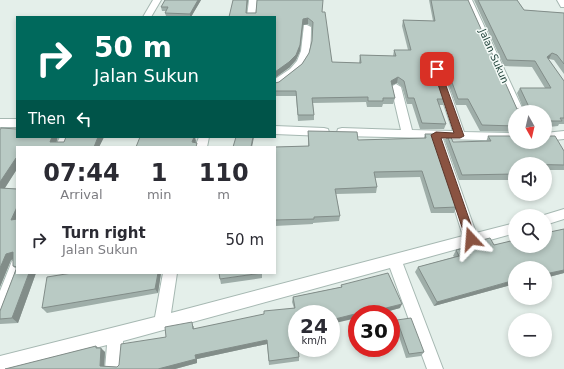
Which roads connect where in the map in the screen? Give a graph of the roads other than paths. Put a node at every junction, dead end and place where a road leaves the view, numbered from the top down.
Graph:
1 (157, 0) edge
2 (253, 0) edge
3 (468, 0) edge
4 (561, 0) edge
5 (564, 5) edge
6 (149, 16) edge
7 (251, 16) edge
8 (307, 27) edge
9 (437, 69) edge
10 (276, 84) edge
11 (396, 87) edge
12 (516, 105) edge
13 (0, 123) edge
14 (16, 123) edge
15 (276, 130) edge
16 (407, 134) junction
17 (436, 135) junction
18 (564, 135) edge
19 (460, 136) junction
20 (552, 136) edge
21 (508, 137) edge
22 (564, 214) edge
23 (552, 218) edge
24 (508, 230) edge
25 (471, 239) junction
26 (394, 260) junction
27 (16, 267) edge
28 (170, 274) edge
29 (0, 310) edge
30 (162, 322) junction
31 (116, 335) junction
32 (0, 364) edge
33 (113, 369) edge
34 (435, 369) edge

1 - 6 street
2 - 7 street
3 - 12 street, Jalan Sukun
4 - 5 street
8 - 10 street
9 - 19 street
11 - 16 street
13 - 14 street
15 - 16 street
16 - 17 street
17 - 19 street
17 - 25 street
18 - 20 street
19 - 21 street
22 - 23 street
24 - 25 street
25 - 26 street
26 - 30 street
26 - 34 street
27 - 29 street
28 - 30 street
30 - 31 street
31 - 32 street
31 - 33 street

